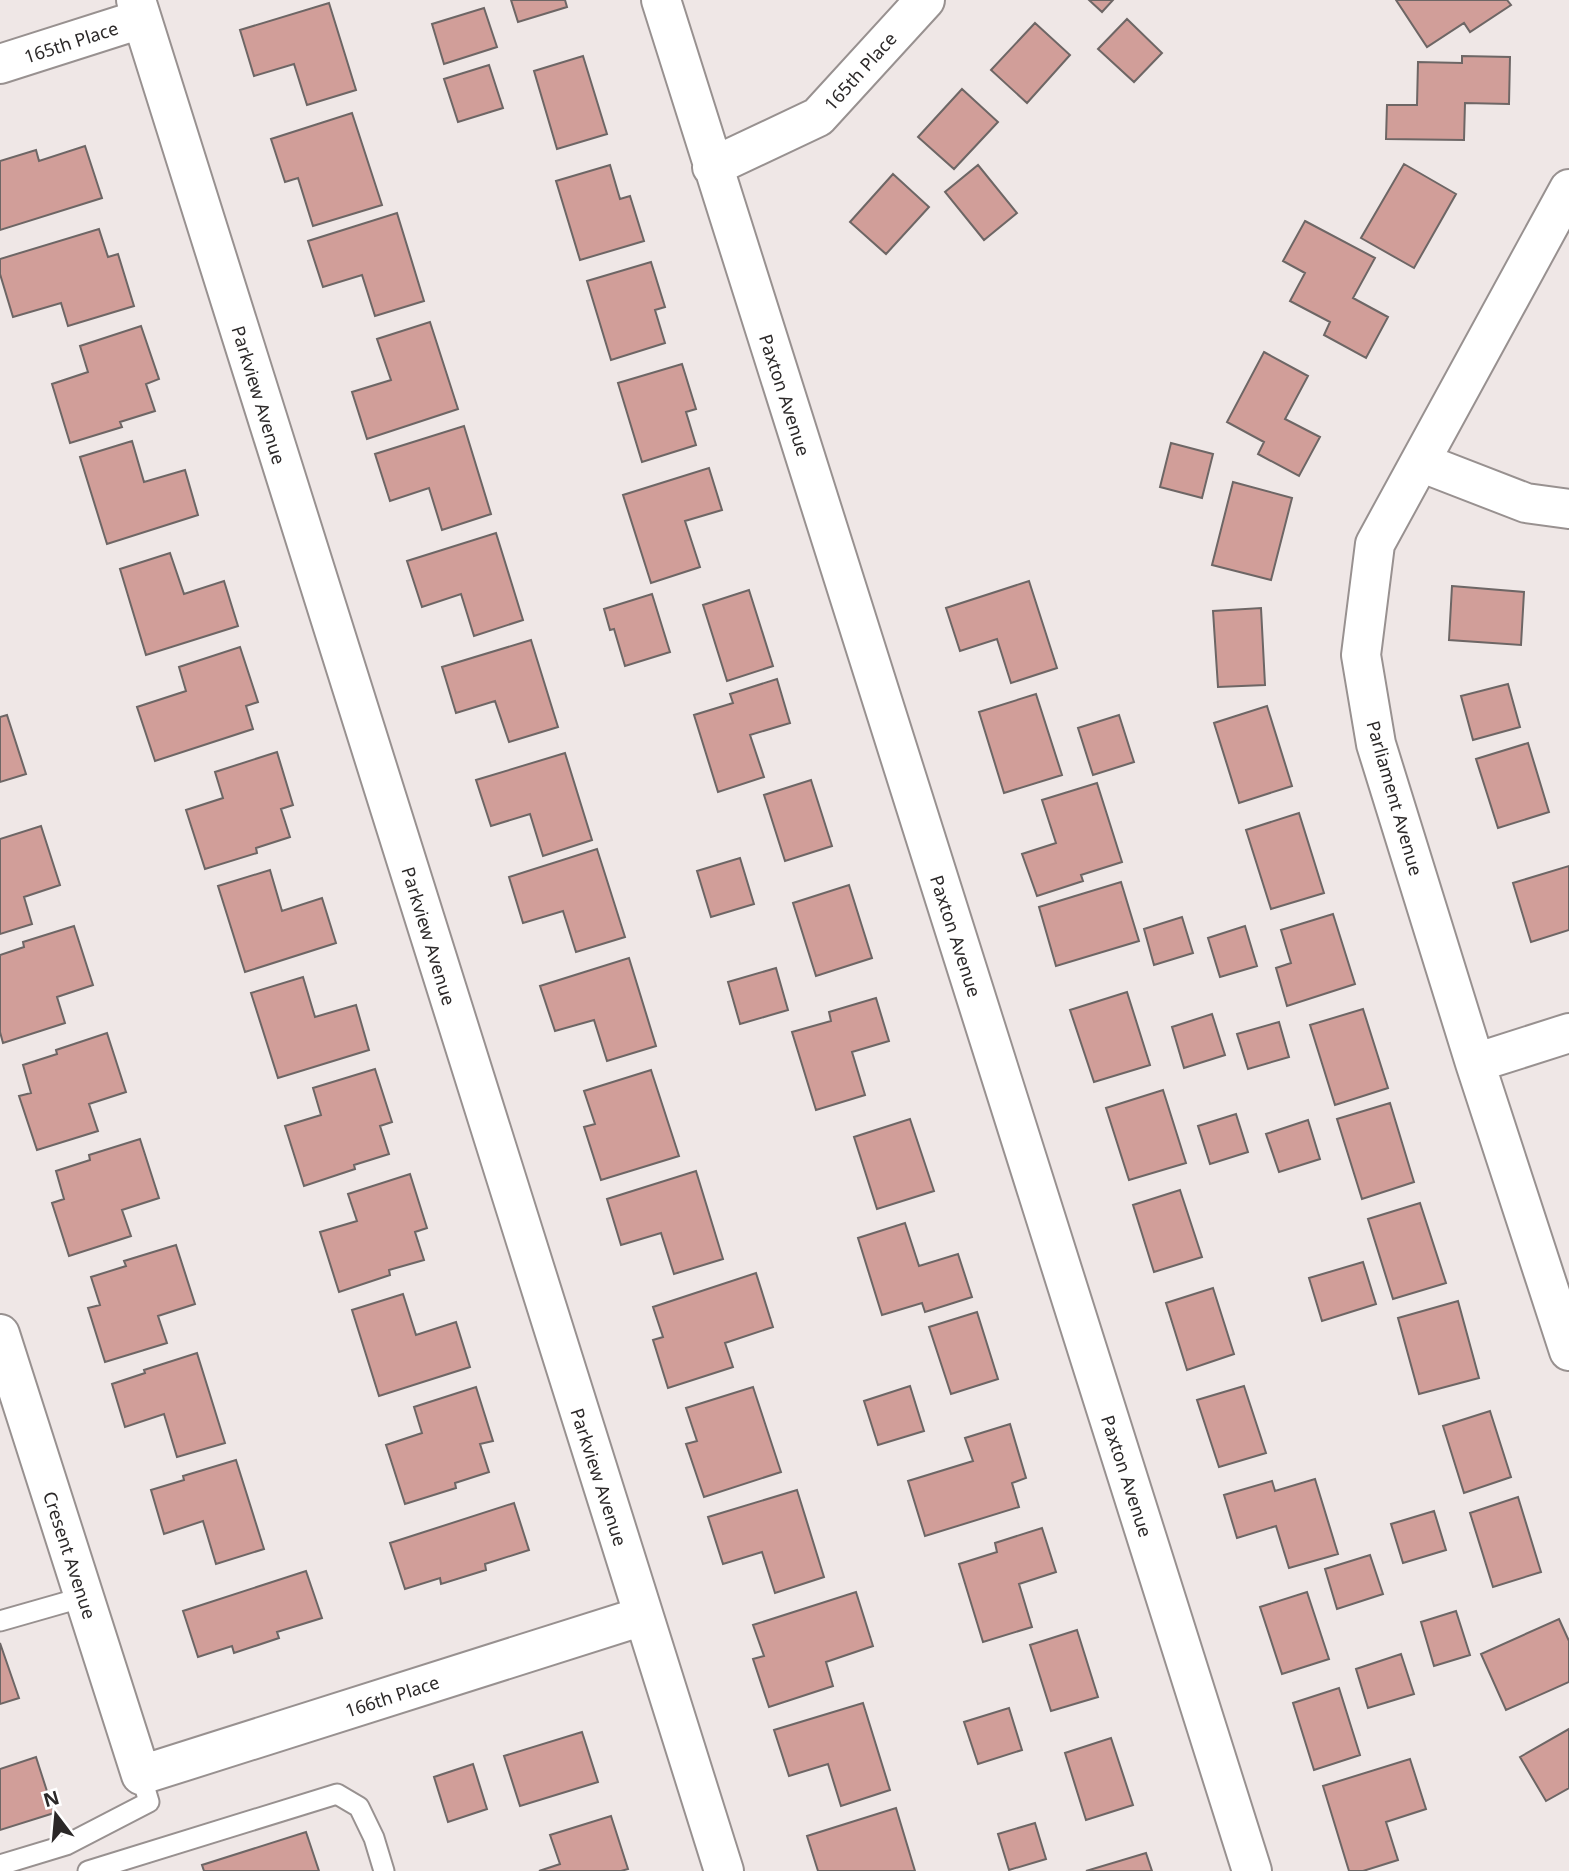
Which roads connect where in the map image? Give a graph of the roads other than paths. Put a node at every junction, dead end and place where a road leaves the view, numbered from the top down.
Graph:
1 (661, 0) edge
2 (925, 0) edge
3 (139, 10) edge
4 (0, 64) edge
5 (712, 167) junction
6 (1569, 189) edge
7 (1420, 462) junction
8 (1569, 509) edge
9 (1569, 1033) edge
10 (1475, 1063) junction
11 (0, 1334) edge
12 (1569, 1351) edge
13 (84, 1597) junction
14 (643, 1616) junction
15 (0, 1621) edge
16 (141, 1775) junction
17 (0, 1865) edge
18 (88, 1871) edge
19 (384, 1871) edge
20 (724, 1871) edge
21 (1252, 1871) edge

1 - 5 street, Paxton Avenue
2 - 5 street, 165th Place
3 - 4 street, 165th Place
3 - 14 street, Parkview Avenue
5 - 21 street, Paxton Avenue
6 - 7 street, Parliament Avenue
7 - 8 street
7 - 10 street, Parliament Avenue
9 - 10 street
10 - 12 street, Parliament Avenue
11 - 13 street, Cresent Avenue
13 - 15 lane
13 - 16 street, Cresent Avenue
14 - 16 street, 166th Place
14 - 20 street, Parkview Avenue
16 - 17 lane
18 - 19 lane

